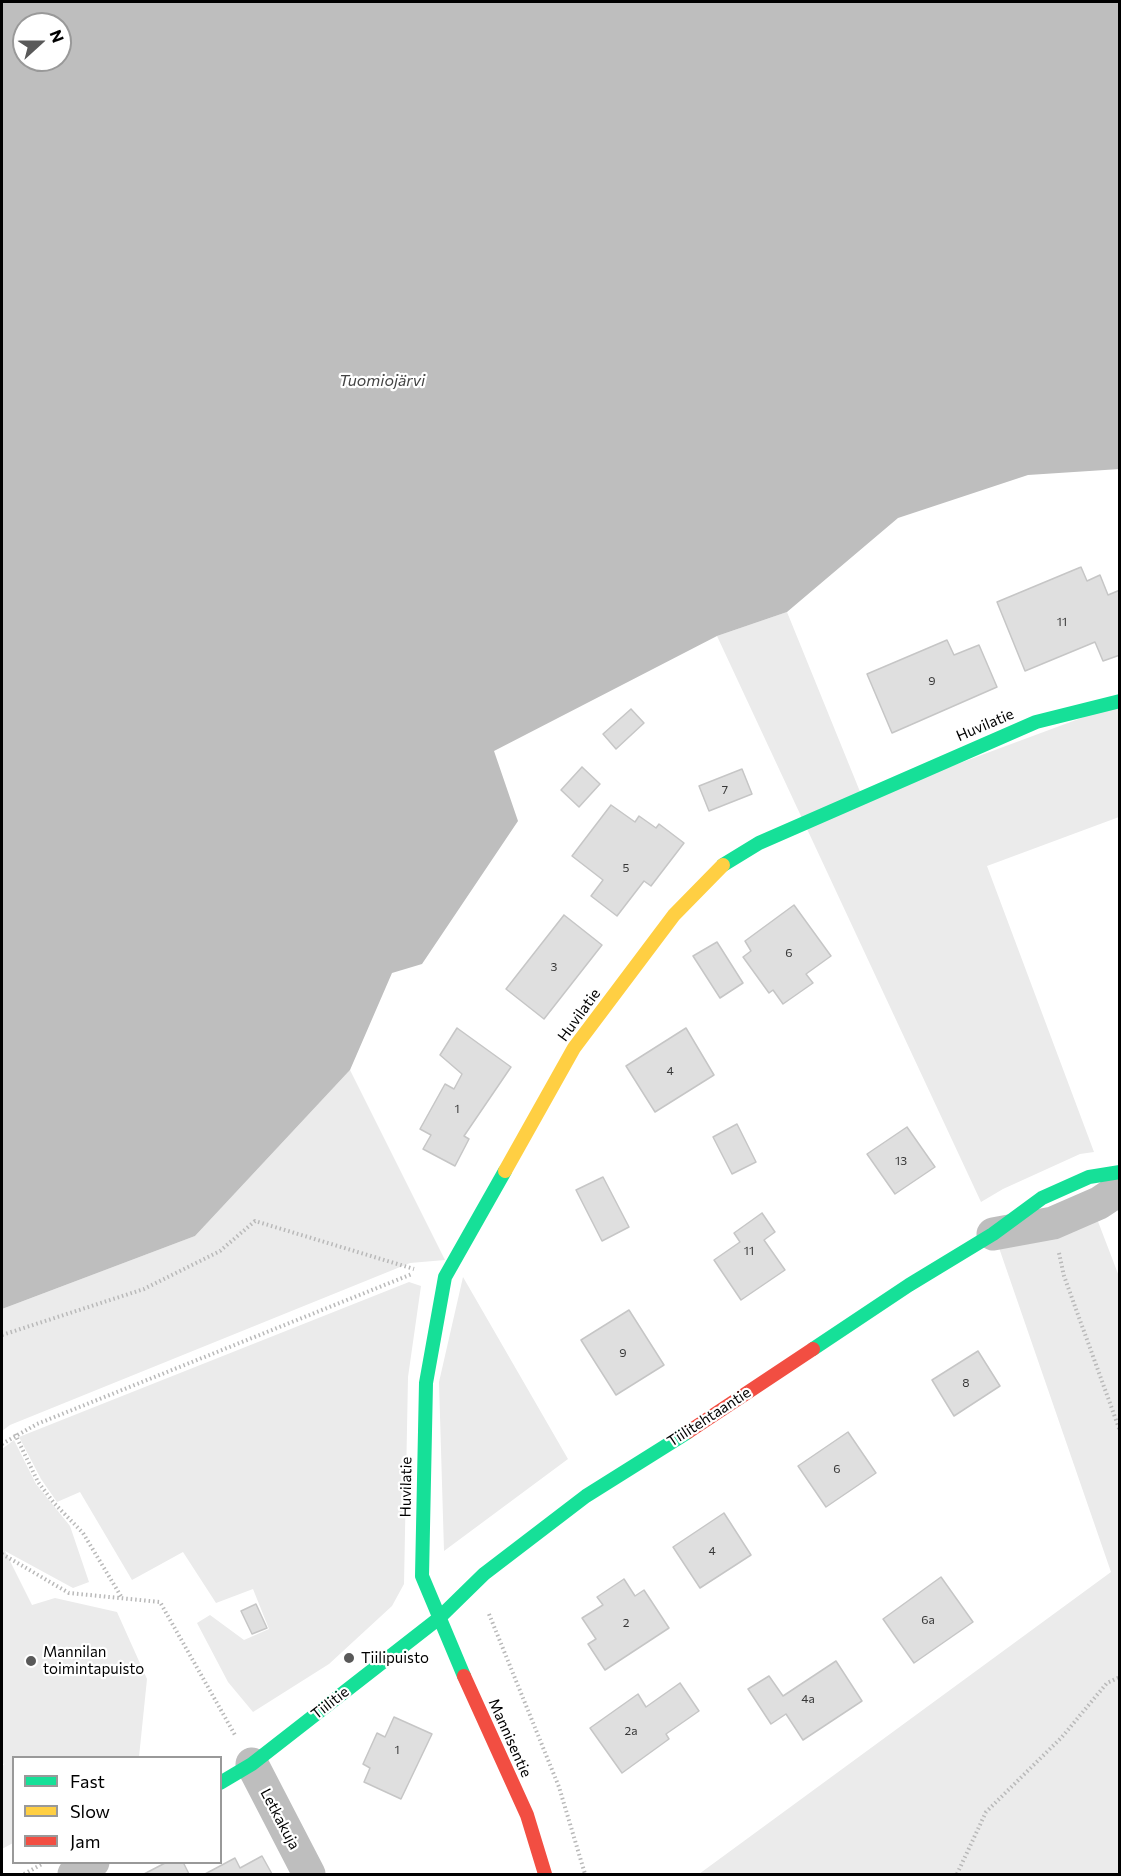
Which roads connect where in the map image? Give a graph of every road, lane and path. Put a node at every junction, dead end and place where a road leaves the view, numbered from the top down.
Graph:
1 (1119, 701) edge
2 (1119, 1172) edge
3 (1119, 1189) edge
4 (1053, 1223) junction
5 (993, 1234) junction
6 (2, 1335) edge
7 (1119, 1431) edge
8 (15, 1434) junction
9 (2, 1444) edge
10 (2, 1554) edge
11 (476, 1581) junction
12 (122, 1599) junction
13 (438, 1619) junction
14 (1119, 1677) edge
15 (252, 1764) junction
16 (222, 1783) edge
17 (43, 1864) edge
18 (91, 1864) edge
19 (24, 1875) edge
20 (74, 1875) edge
21 (309, 1875) edge
22 (545, 1875) edge
23 (585, 1875) edge
24 (957, 1875) edge

1 - 13 street, Huvilatie
2 - 5 street, Tiilitehtaantie
3 - 4 street, Tiilitehtaantie
4 - 5 street, Tiilitehtaantie
4 - 7 path
5 - 11 street, Tiilitehtaantie
6 - 8 path
8 - 9 path
8 - 12 path
10 - 12 path
11 - 13 street, Tiilitehtaantie
11 - 23 path
12 - 15 path
13 - 15 street, Tiilitie
13 - 22 street, Mannisentie
14 - 24 path
15 - 16 street, Tiilitie
15 - 21 street, Letkakuja
17 - 19 path
18 - 20 street

